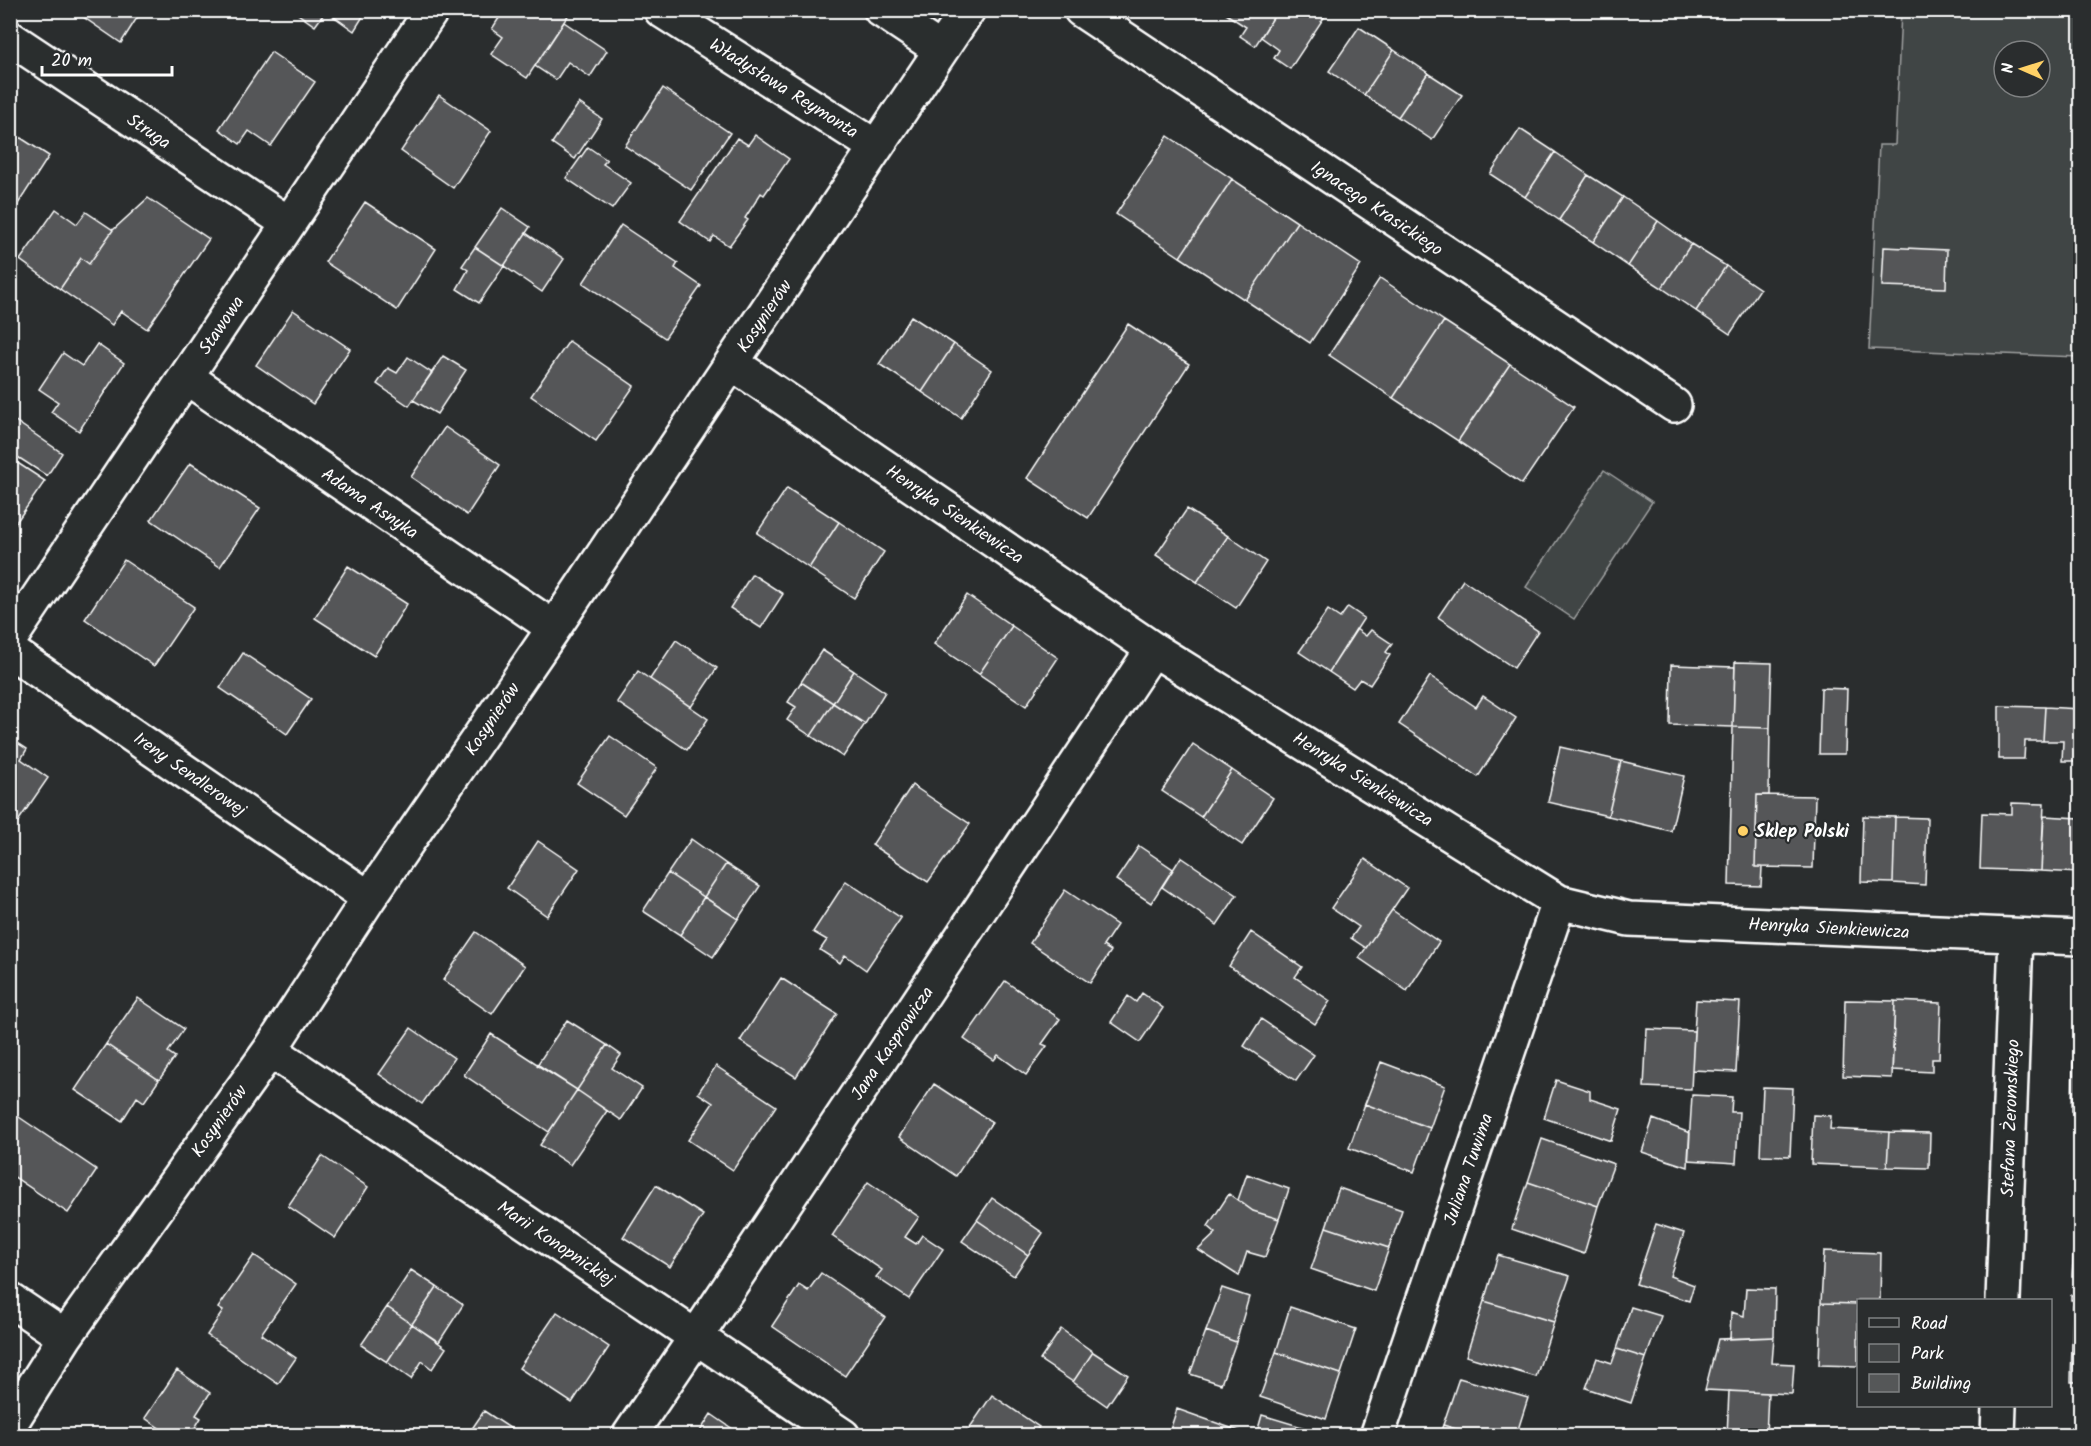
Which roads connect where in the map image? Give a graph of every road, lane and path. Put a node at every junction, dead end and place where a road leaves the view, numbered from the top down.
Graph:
1 (432, 10) edge
2 (661, 10) edge
3 (881, 10) edge
4 (968, 10) edge
5 (1081, 10) edge
6 (10, 39) edge
7 (941, 50) junction
8 (876, 147) junction
9 (288, 224) junction
10 (732, 363) junction
11 (186, 378) junction
12 (1674, 405) dead end
13 (554, 628) junction
14 (10, 639) edge
15 (1153, 649) junction
16 (10, 651) edge
17 (369, 898) junction
18 (1559, 902) junction
19 (2016, 936) junction
20 (2080, 938) edge
21 (270, 1050) junction
22 (2003, 1299) edge
23 (10, 1300) edge
24 (65, 1337) junction
25 (696, 1337) junction
26 (2000, 1407) edge
27 (10, 1424) edge
28 (629, 1436) edge
29 (843, 1436) edge
30 (1377, 1436) edge
31 (1998, 1436) edge

1 - 9 street, Stawowa
2 - 8 street, Władysława Reymonta
3 - 7 street
4 - 7 street, Kosynierów
5 - 12 street, Ignacego Krasickiego
6 - 9 street, Struga
7 - 8 street, Kosynierów
8 - 10 street, Kosynierów
9 - 11 street, Stawowa
10 - 13 street, Kosynierów
10 - 15 street, Henryka Sienkiewicza
11 - 13 street, Adama Asnyka
11 - 14 street, Stawowa
13 - 17 street, Kosynierów
15 - 18 street, Henryka Sienkiewicza
15 - 25 street, Jana Kasprowicza
16 - 17 street, Ireny Sendlerowej
17 - 21 street, Kosynierów
18 - 19 street, Henryka Sienkiewicza
18 - 30 street, Juliana Tuwima
19 - 20 street, Henryka Sienkiewicza
19 - 22 street, Stefana Żeromskiego
21 - 24 street, Kosynierów
21 - 25 street, Marii Konopnickiej
23 - 24 street
24 - 27 street, Kosynierów
25 - 28 street, Jana Kasprowicza
25 - 29 street, Marii Konopnickiej
26 - 31 street

